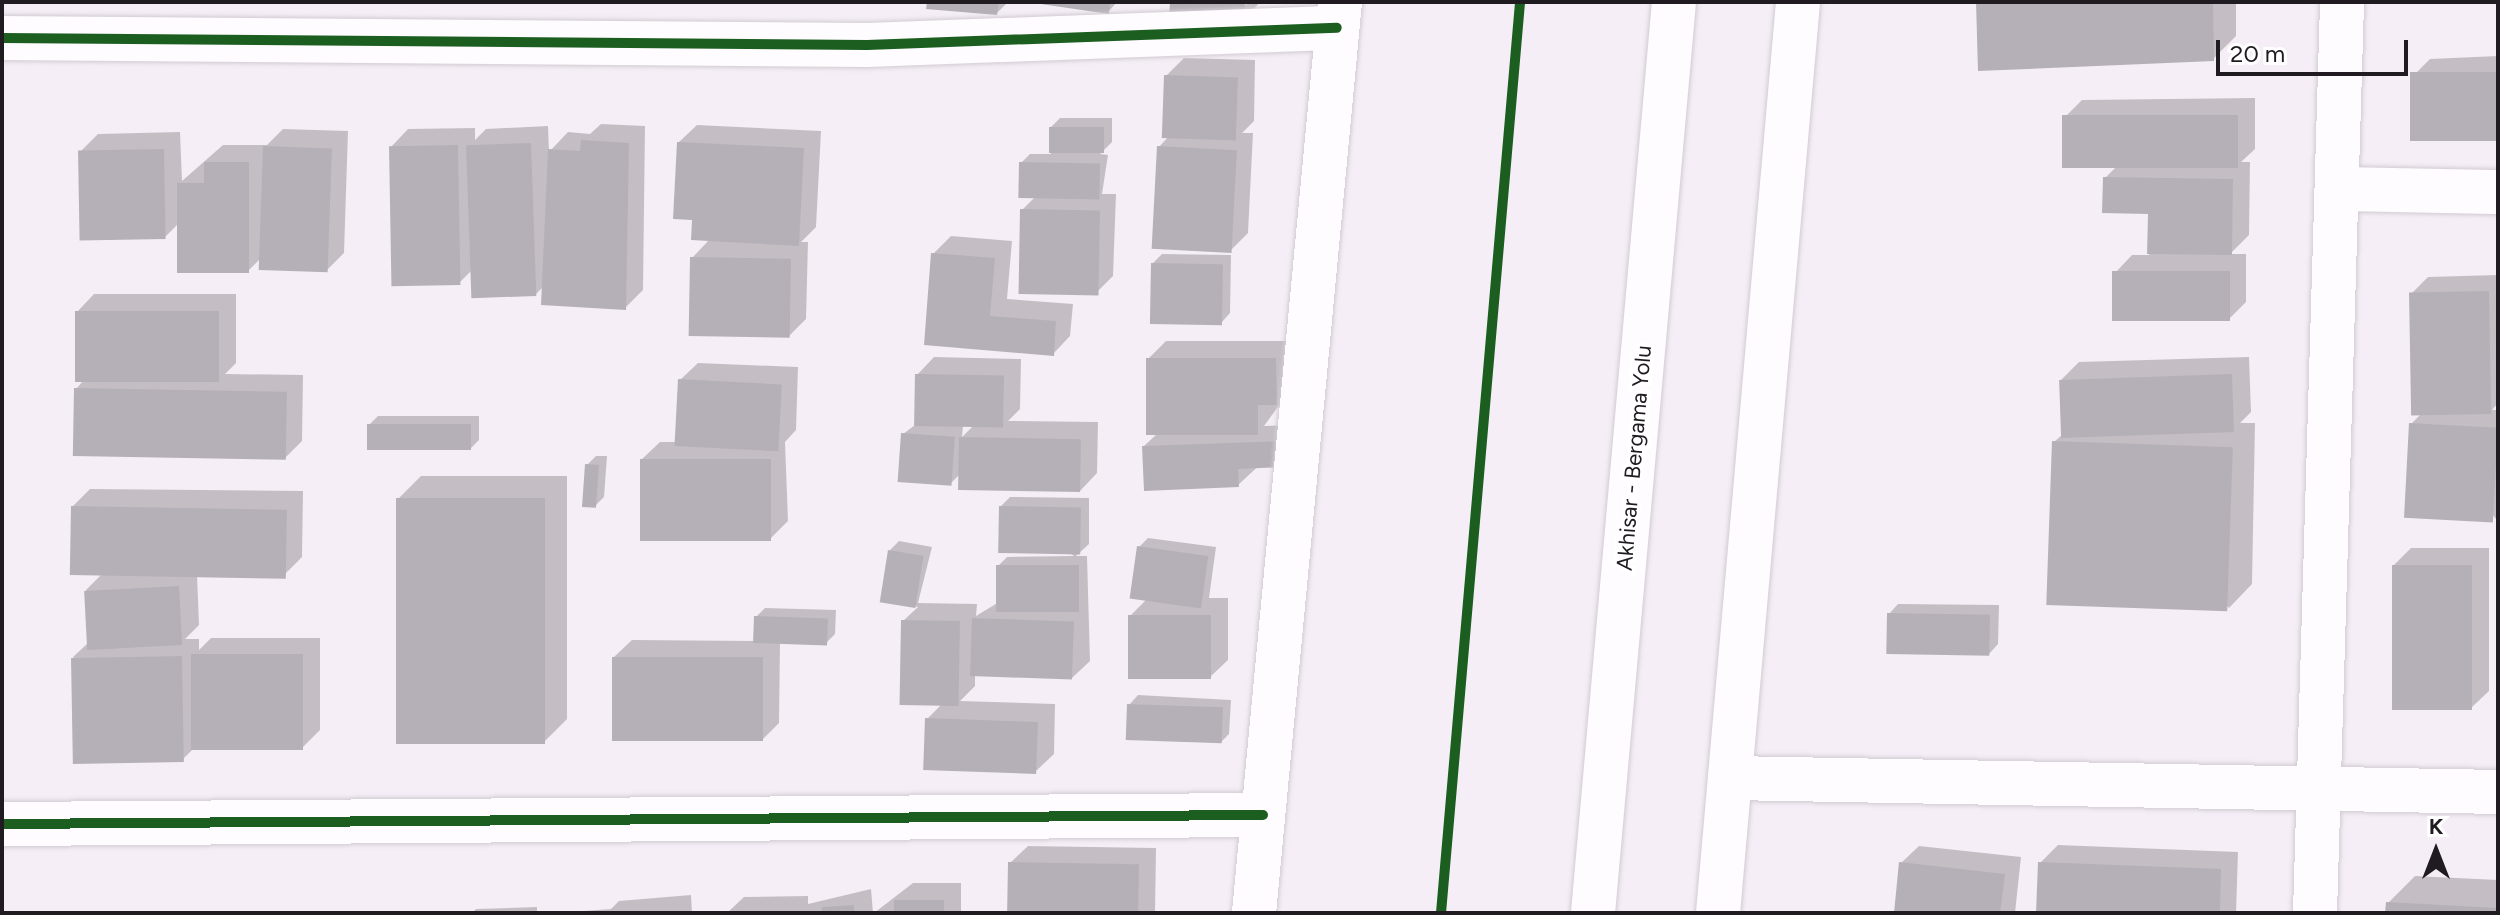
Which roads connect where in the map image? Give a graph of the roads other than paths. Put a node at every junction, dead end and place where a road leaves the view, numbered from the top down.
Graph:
1 (1674, 2) edge
2 (1798, 2) edge
3 (2342, 2) edge
4 (1338, 15) edge
5 (2, 38) edge
6 (2338, 189) junction
7 (2498, 192) edge
8 (1730, 778) junction
9 (2323, 789) junction
10 (2498, 792) edge
11 (1263, 815) junction
12 (2, 824) edge
13 (1254, 913) edge
14 (1593, 913) edge
15 (1718, 913) edge
16 (2315, 913) edge

1 - 14 street, Akhisar - Bergama Yolu
2 - 8 street
3 - 6 street
4 - 5 street
4 - 11 street
6 - 7 street
6 - 9 street
8 - 9 street
8 - 15 street
9 - 10 street
9 - 16 street
11 - 12 street
11 - 13 street

